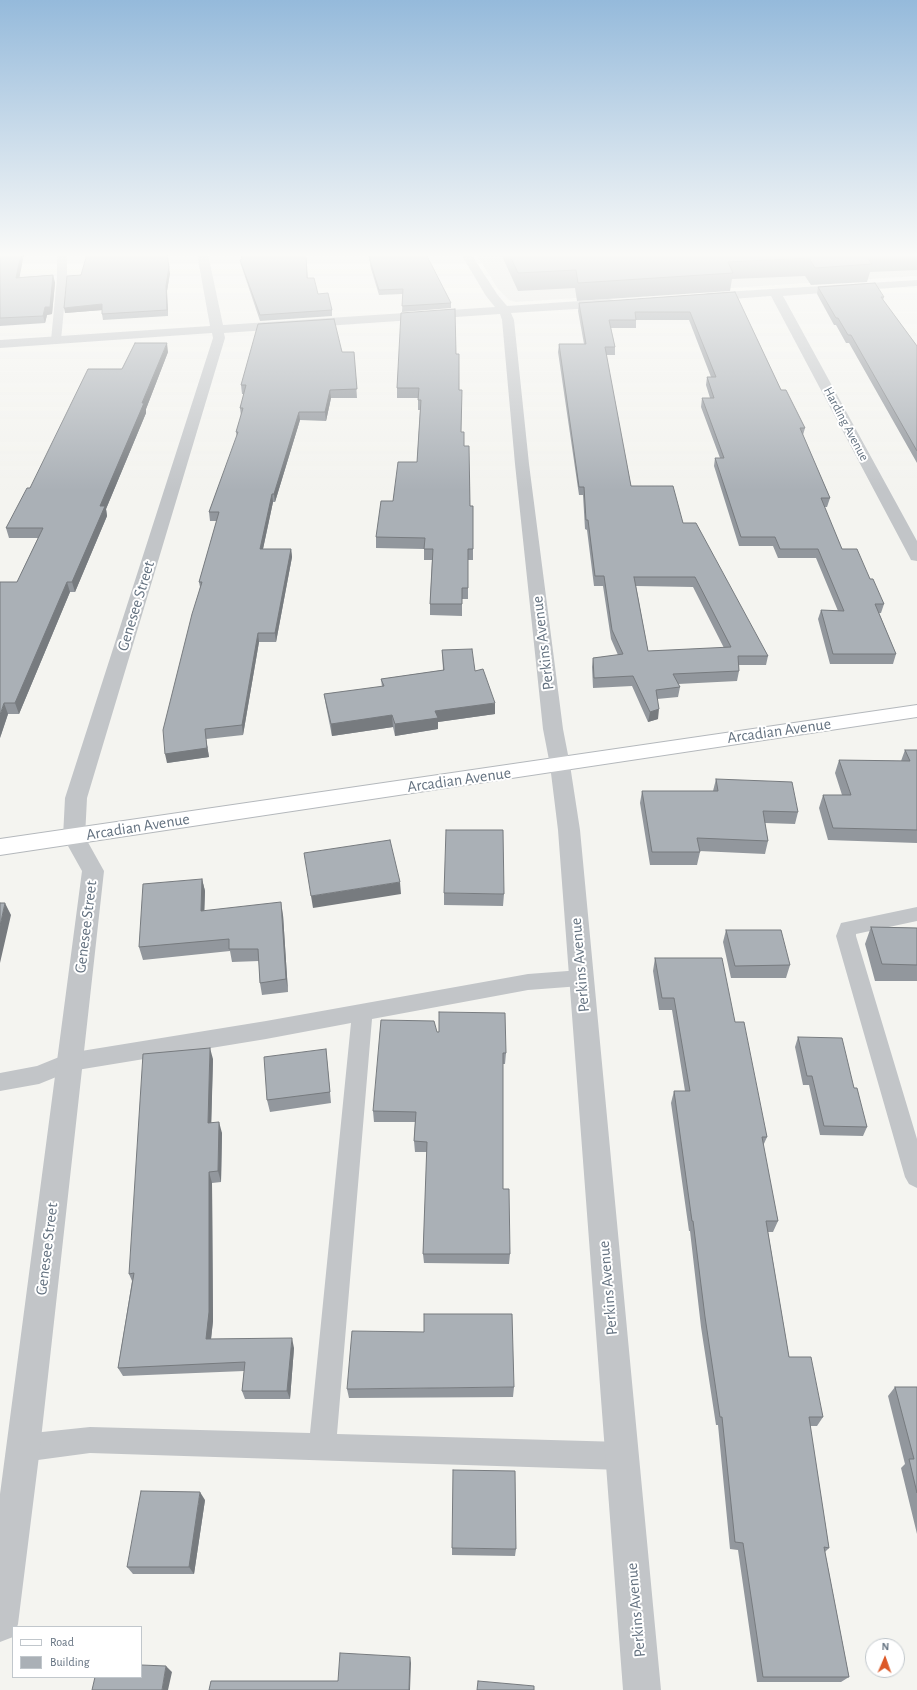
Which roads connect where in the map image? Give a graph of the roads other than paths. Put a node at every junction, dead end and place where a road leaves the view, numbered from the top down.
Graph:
1 (57, 333) edge
2 (172, 333) edge
3 (218, 333) edge
4 (509, 333) edge
5 (797, 333) edge
6 (56, 340) junction
7 (0, 344) edge
8 (917, 556) edge
9 (917, 711) edge
10 (560, 765) junction
11 (74, 837) junction
12 (0, 847) edge
13 (917, 914) edge
14 (581, 978) junction
15 (362, 1012) junction
16 (69, 1062) junction
17 (0, 1082) edge
18 (917, 1177) edge
19 (322, 1447) junction
20 (23, 1448) junction
21 (622, 1456) junction
22 (0, 1624) edge
23 (642, 1690) edge

1 - 6 lane
2 - 6 street
3 - 11 street, Genesee Street
4 - 10 street, Perkins Avenue
5 - 8 street, Harding Avenue
6 - 7 street
9 - 10 main road, Arcadian Avenue
10 - 11 main road, Arcadian Avenue
10 - 14 street, Perkins Avenue
11 - 12 main road, Arcadian Avenue
11 - 16 street, Genesee Street
13 - 18 lane
14 - 15 lane
14 - 21 street, Perkins Avenue
15 - 16 lane
15 - 19 lane
16 - 17 lane
16 - 20 street, Genesee Street
19 - 20 lane
19 - 21 lane
20 - 22 street, Genesee Street
21 - 23 street, Perkins Avenue

